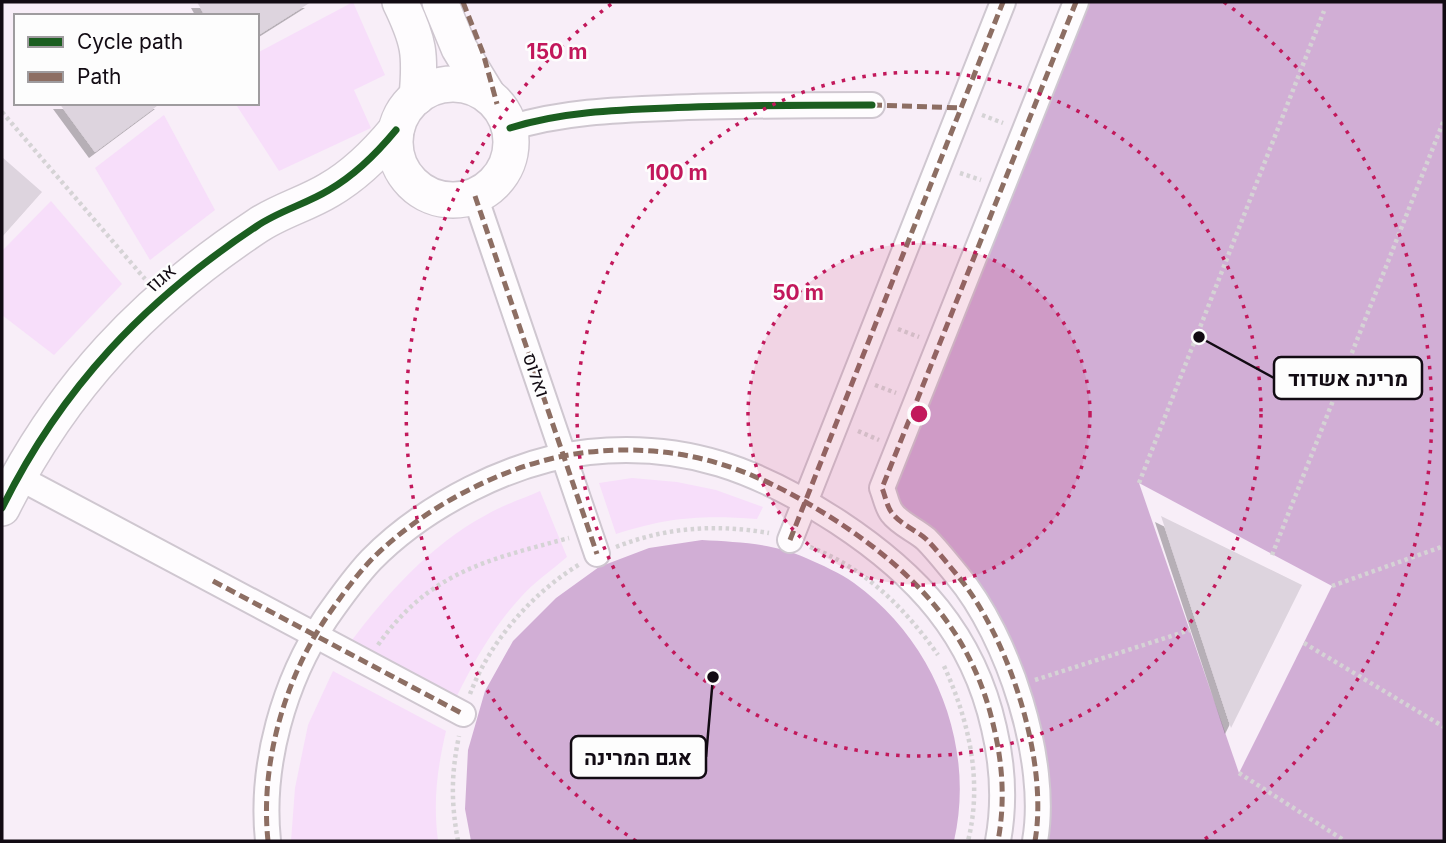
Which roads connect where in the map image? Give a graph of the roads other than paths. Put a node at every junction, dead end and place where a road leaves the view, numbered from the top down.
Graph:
1 (400, 2) edge
2 (440, 2) edge
3 (1003, 2) edge
4 (1076, 2) edge
5 (486, 94) junction
6 (417, 97) junction
7 (872, 105) dead end
8 (510, 128) junction
9 (396, 130) junction
10 (329, 190) junction
11 (421, 191) junction
12 (475, 196) junction
13 (564, 456) junction
14 (18, 477) junction
15 (806, 501) junction
16 (2, 508) edge
17 (790, 540) road end
18 (593, 544) road end
19 (315, 635) junction
20 (463, 714) road end
21 (268, 841) edge
22 (999, 841) edge
23 (1035, 841) edge

1 - 6 street
2 - 5 street
3 - 15 street
4 - 23 street
5 - 6 street
5 - 8 street
6 - 9 street
7 - 8 street
8 - 12 street
9 - 10 street, אגוז
9 - 11 street
10 - 11 street, אגוז
10 - 14 street, אגוז
11 - 12 street
12 - 13 street, ואלוס
13 - 15 street
13 - 18 street, ואלוס
13 - 19 street
14 - 16 street, אגוז
14 - 19 street
15 - 17 street
15 - 22 street
19 - 20 street
19 - 21 street

